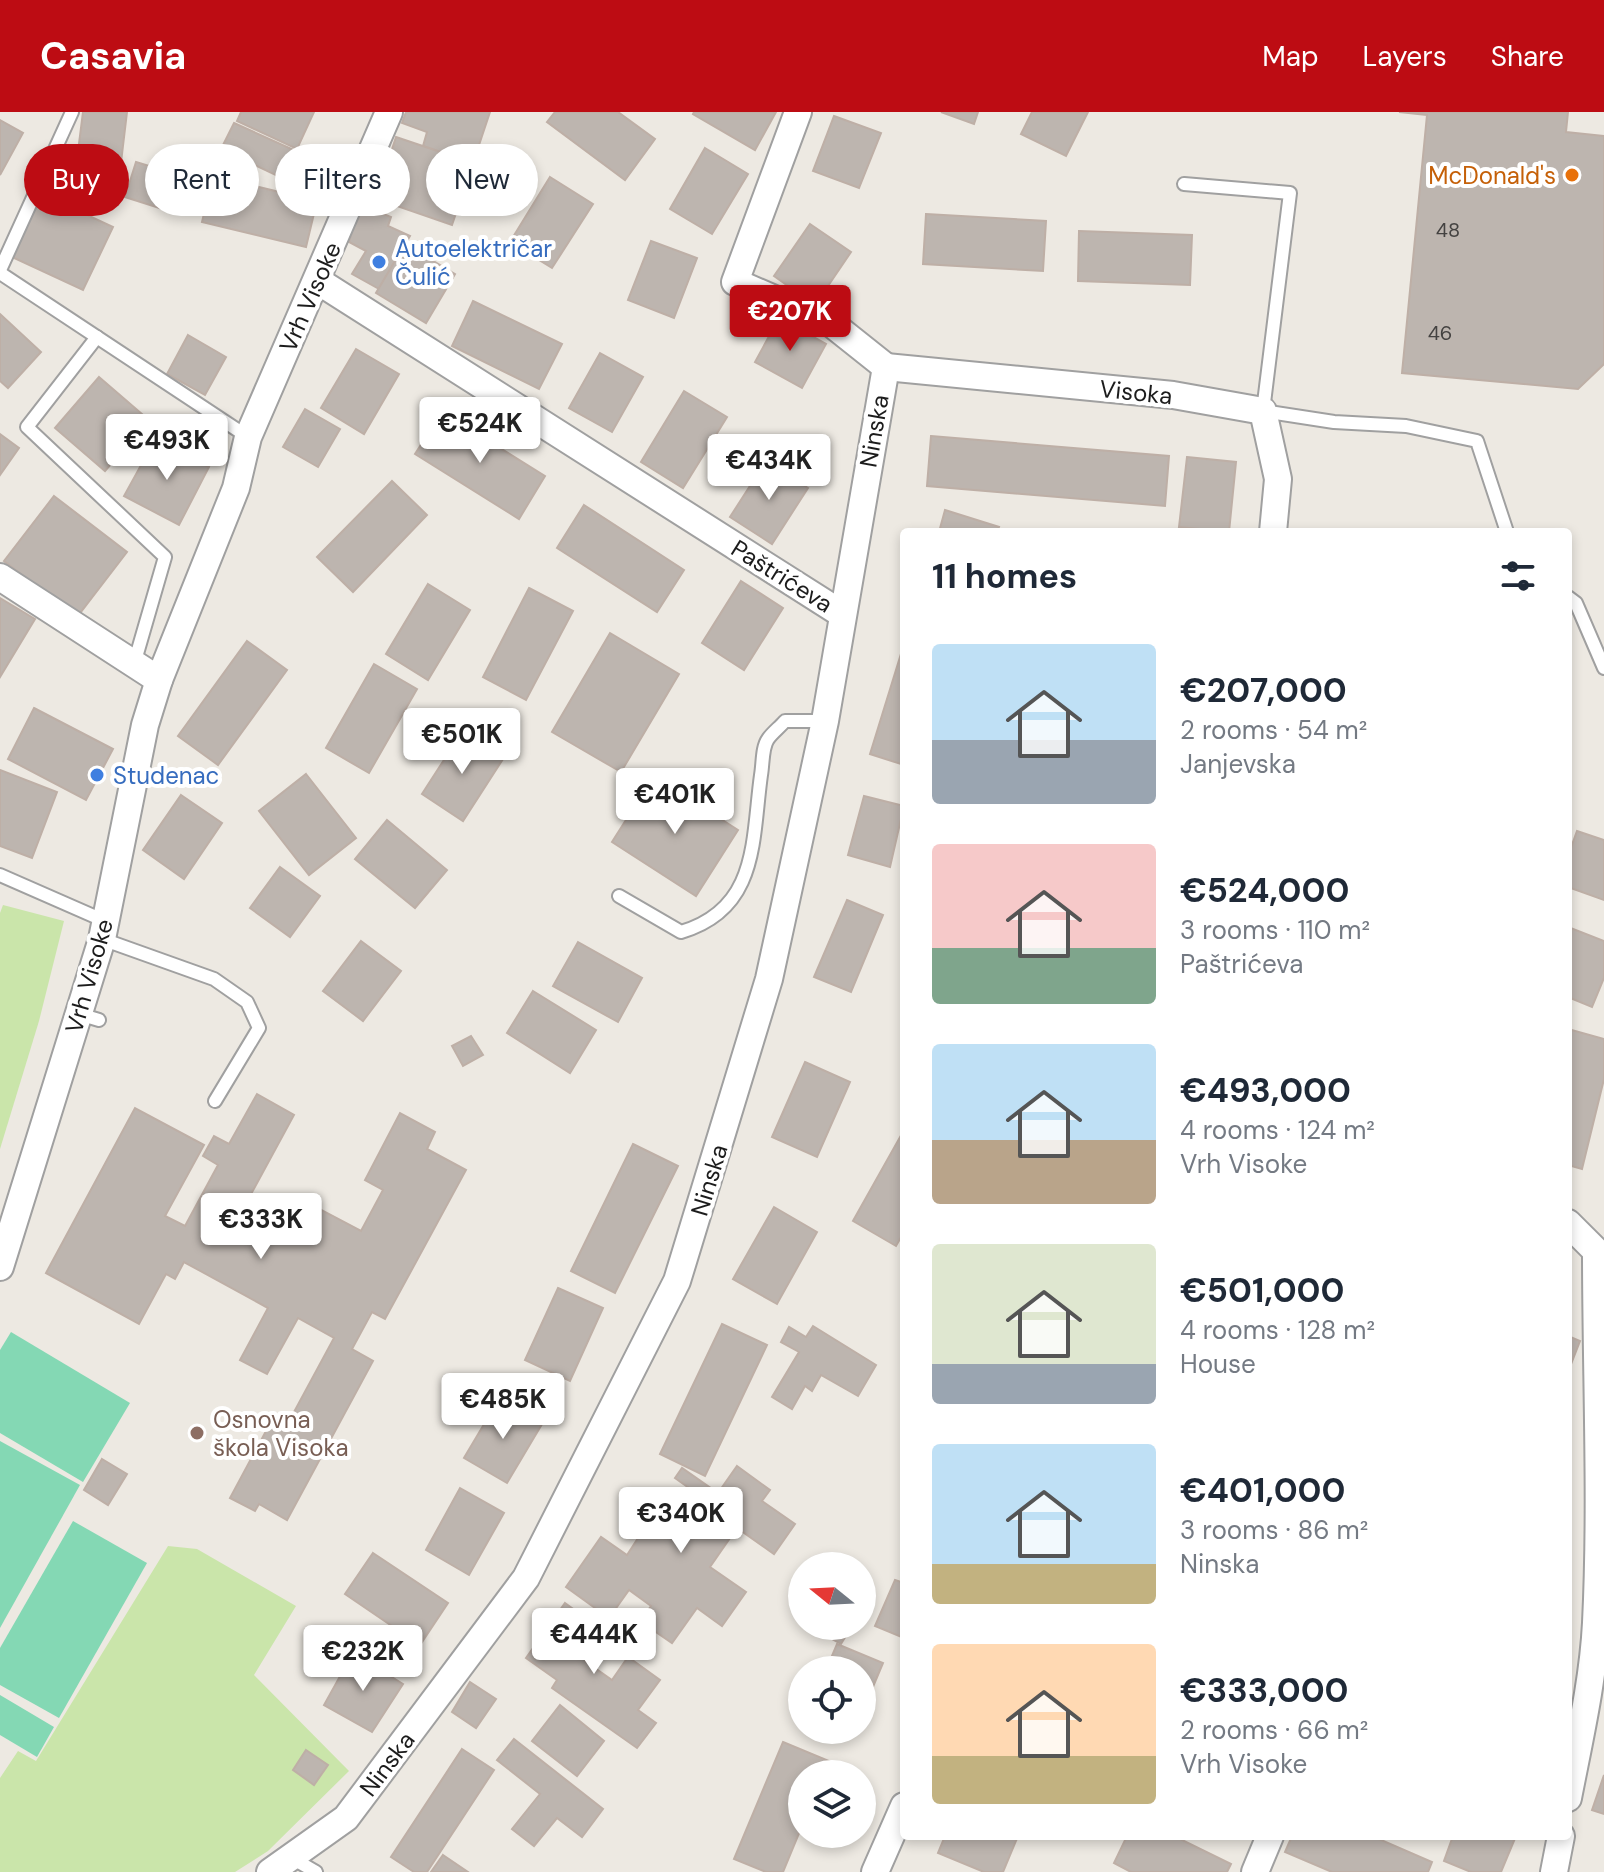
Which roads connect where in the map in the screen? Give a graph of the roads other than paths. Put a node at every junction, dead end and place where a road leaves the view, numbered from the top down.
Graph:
1 (72, 112) edge
2 (389, 112) edge
3 (798, 112) edge
4 (1184, 184) dead end
5 (0, 271) edge
6 (318, 281) junction
7 (97, 337) junction
8 (886, 367) junction
9 (1263, 411) junction
10 (248, 437) junction
11 (1273, 528) edge
12 (1506, 528) edge
13 (0, 577) edge
14 (1572, 600) edge
15 (842, 614) junction
16 (134, 664) junction
17 (1604, 668) edge
18 (159, 680) junction
19 (825, 721) junction
20 (0, 875) edge
21 (619, 896) dead end
22 (104, 930) junction
23 (215, 1101) dead end
24 (6, 1226) edge
25 (1572, 1227) edge
26 (1600, 1258) edge
27 (0, 1267) edge
28 (1572, 1777) edge
29 (900, 1815) edge
30 (1268, 1840) edge
31 (1560, 1840) edge
32 (280, 1865) edge
33 (316, 1872) edge
34 (875, 1872) edge
35 (1255, 1872) edge
36 (1554, 1872) edge

1 - 5 lane
2 - 6 street, Vrh Visoke
3 - 8 street
4 - 9 lane
5 - 7 lane
6 - 10 street, Vrh Visoke
6 - 15 street, Paštrićeva
7 - 10 lane
7 - 16 lane
8 - 9 street, Visoka
8 - 15 street, Ninska
9 - 11 street
9 - 12 lane
10 - 18 street, Vrh Visoke
13 - 16 street
14 - 17 lane
15 - 19 street, Ninska
16 - 18 street
18 - 22 street, Vrh Visoke
19 - 21 lane
19 - 32 street, Ninska
20 - 22 lane
22 - 23 lane
22 - 24 street, Vrh Visoke
24 - 27 street, Vrh Visoke
25 - 26 street
26 - 28 street
29 - 34 street
30 - 35 street
31 - 36 street
32 - 33 lane

